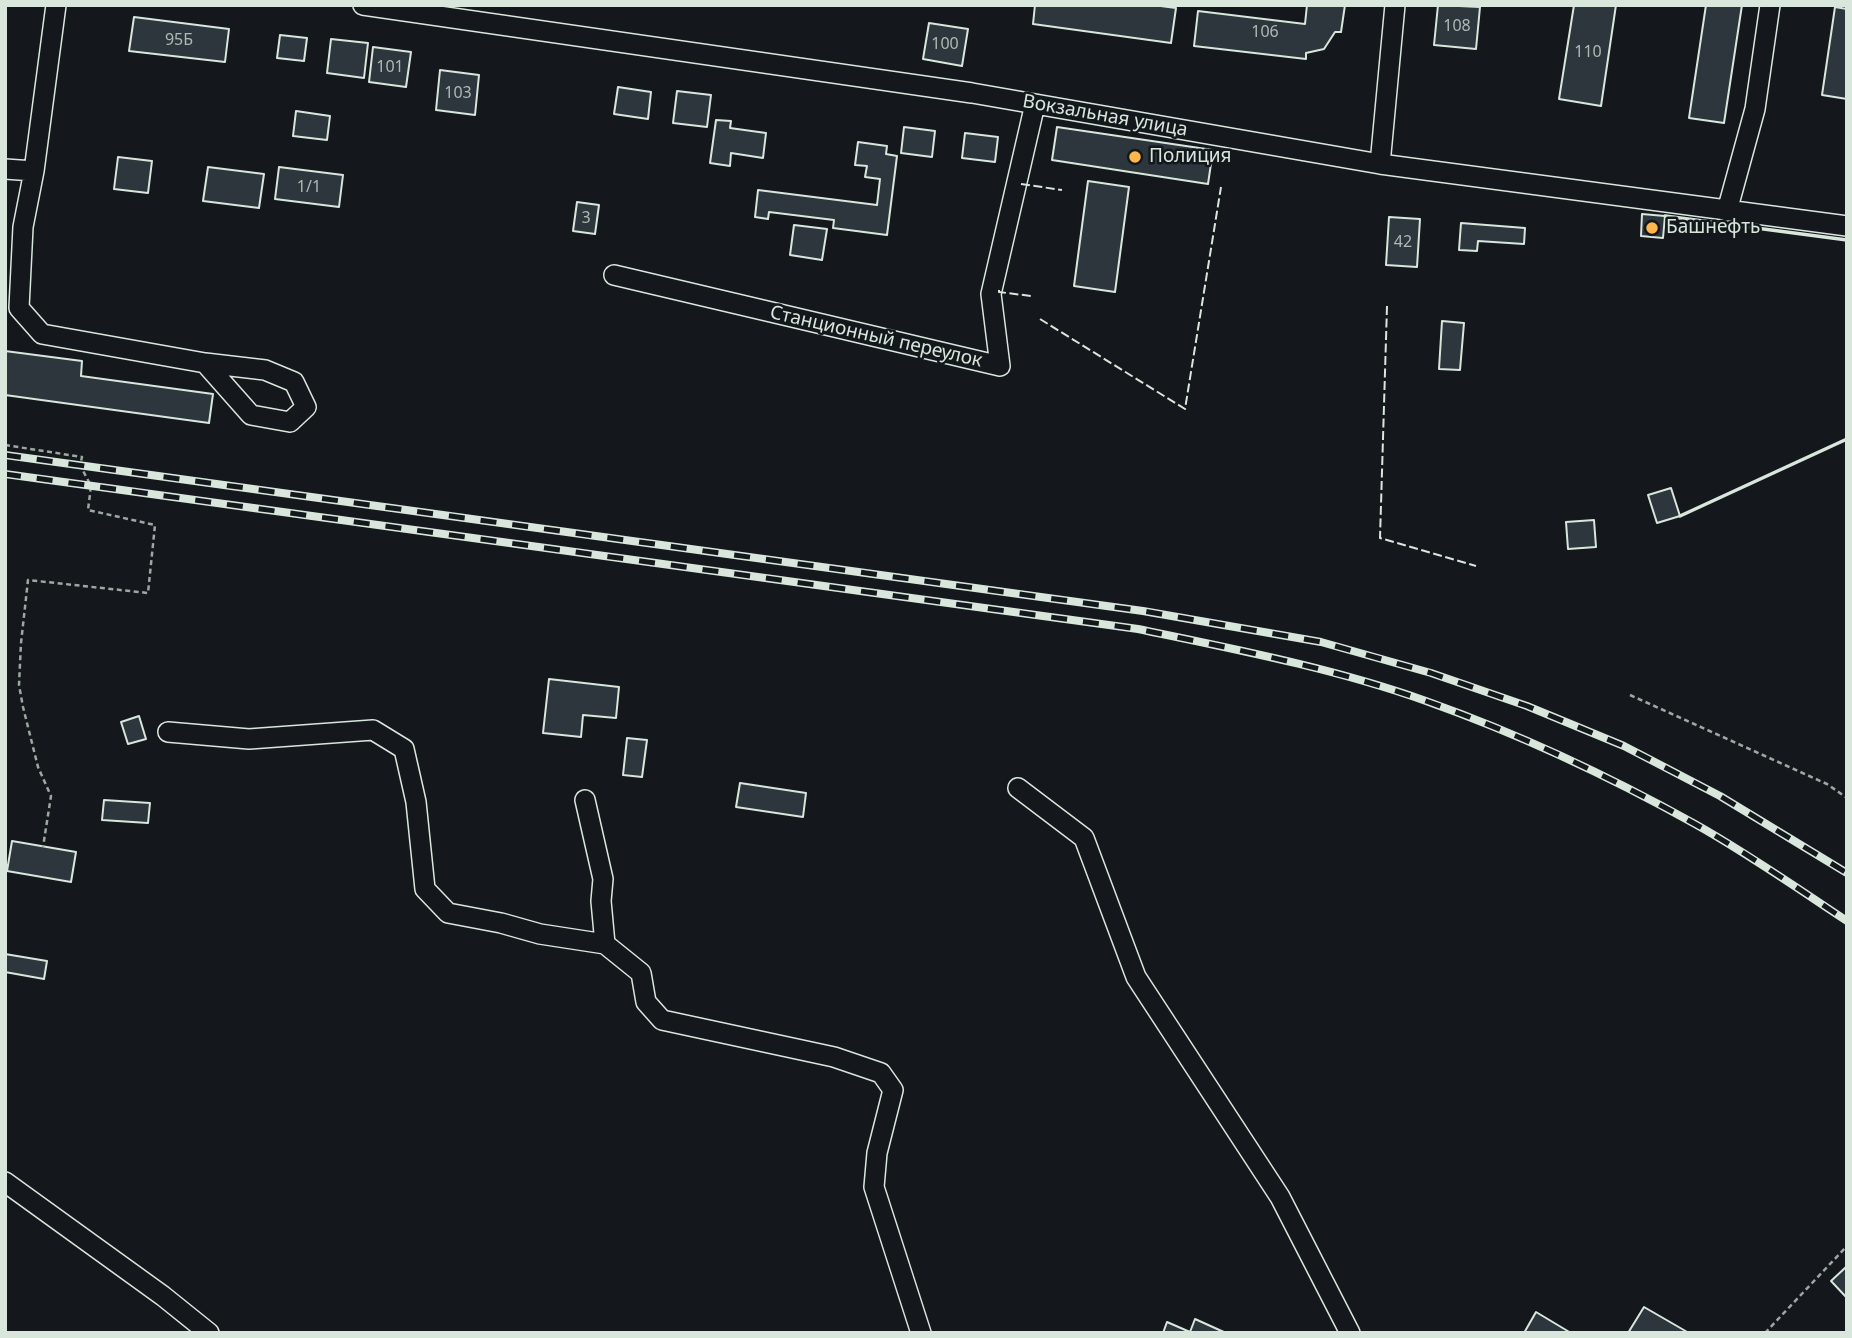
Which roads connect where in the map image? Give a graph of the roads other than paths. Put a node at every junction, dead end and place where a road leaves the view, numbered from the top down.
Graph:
1 (56, 5) edge
2 (363, 5) edge
3 (1395, 5) edge
4 (1770, 5) edge
5 (1035, 104) junction
6 (1380, 164) junction
7 (5, 169) edge
8 (34, 171) junction
9 (1727, 211) junction
10 (1847, 226) edge
11 (614, 275) dead end
12 (205, 363) junction
13 (168, 732) dead end
14 (1018, 788) dead end
15 (585, 800) dead end
16 (605, 944) junction
17 (5, 1182) edge
18 (209, 1333) edge
19 (921, 1333) edge
20 (1350, 1333) edge

1 - 8 street
2 - 5 street, Вокзальная улица
3 - 6 street
4 - 9 street
5 - 6 street, Вокзальная улица
5 - 11 street, Станционный переулок
6 - 9 street, Вокзальная улица
7 - 8 street
8 - 12 street
9 - 10 street, Вокзальная улица
12 - 12 street
13 - 16 street
14 - 20 street
15 - 16 street
16 - 19 street
17 - 18 street

